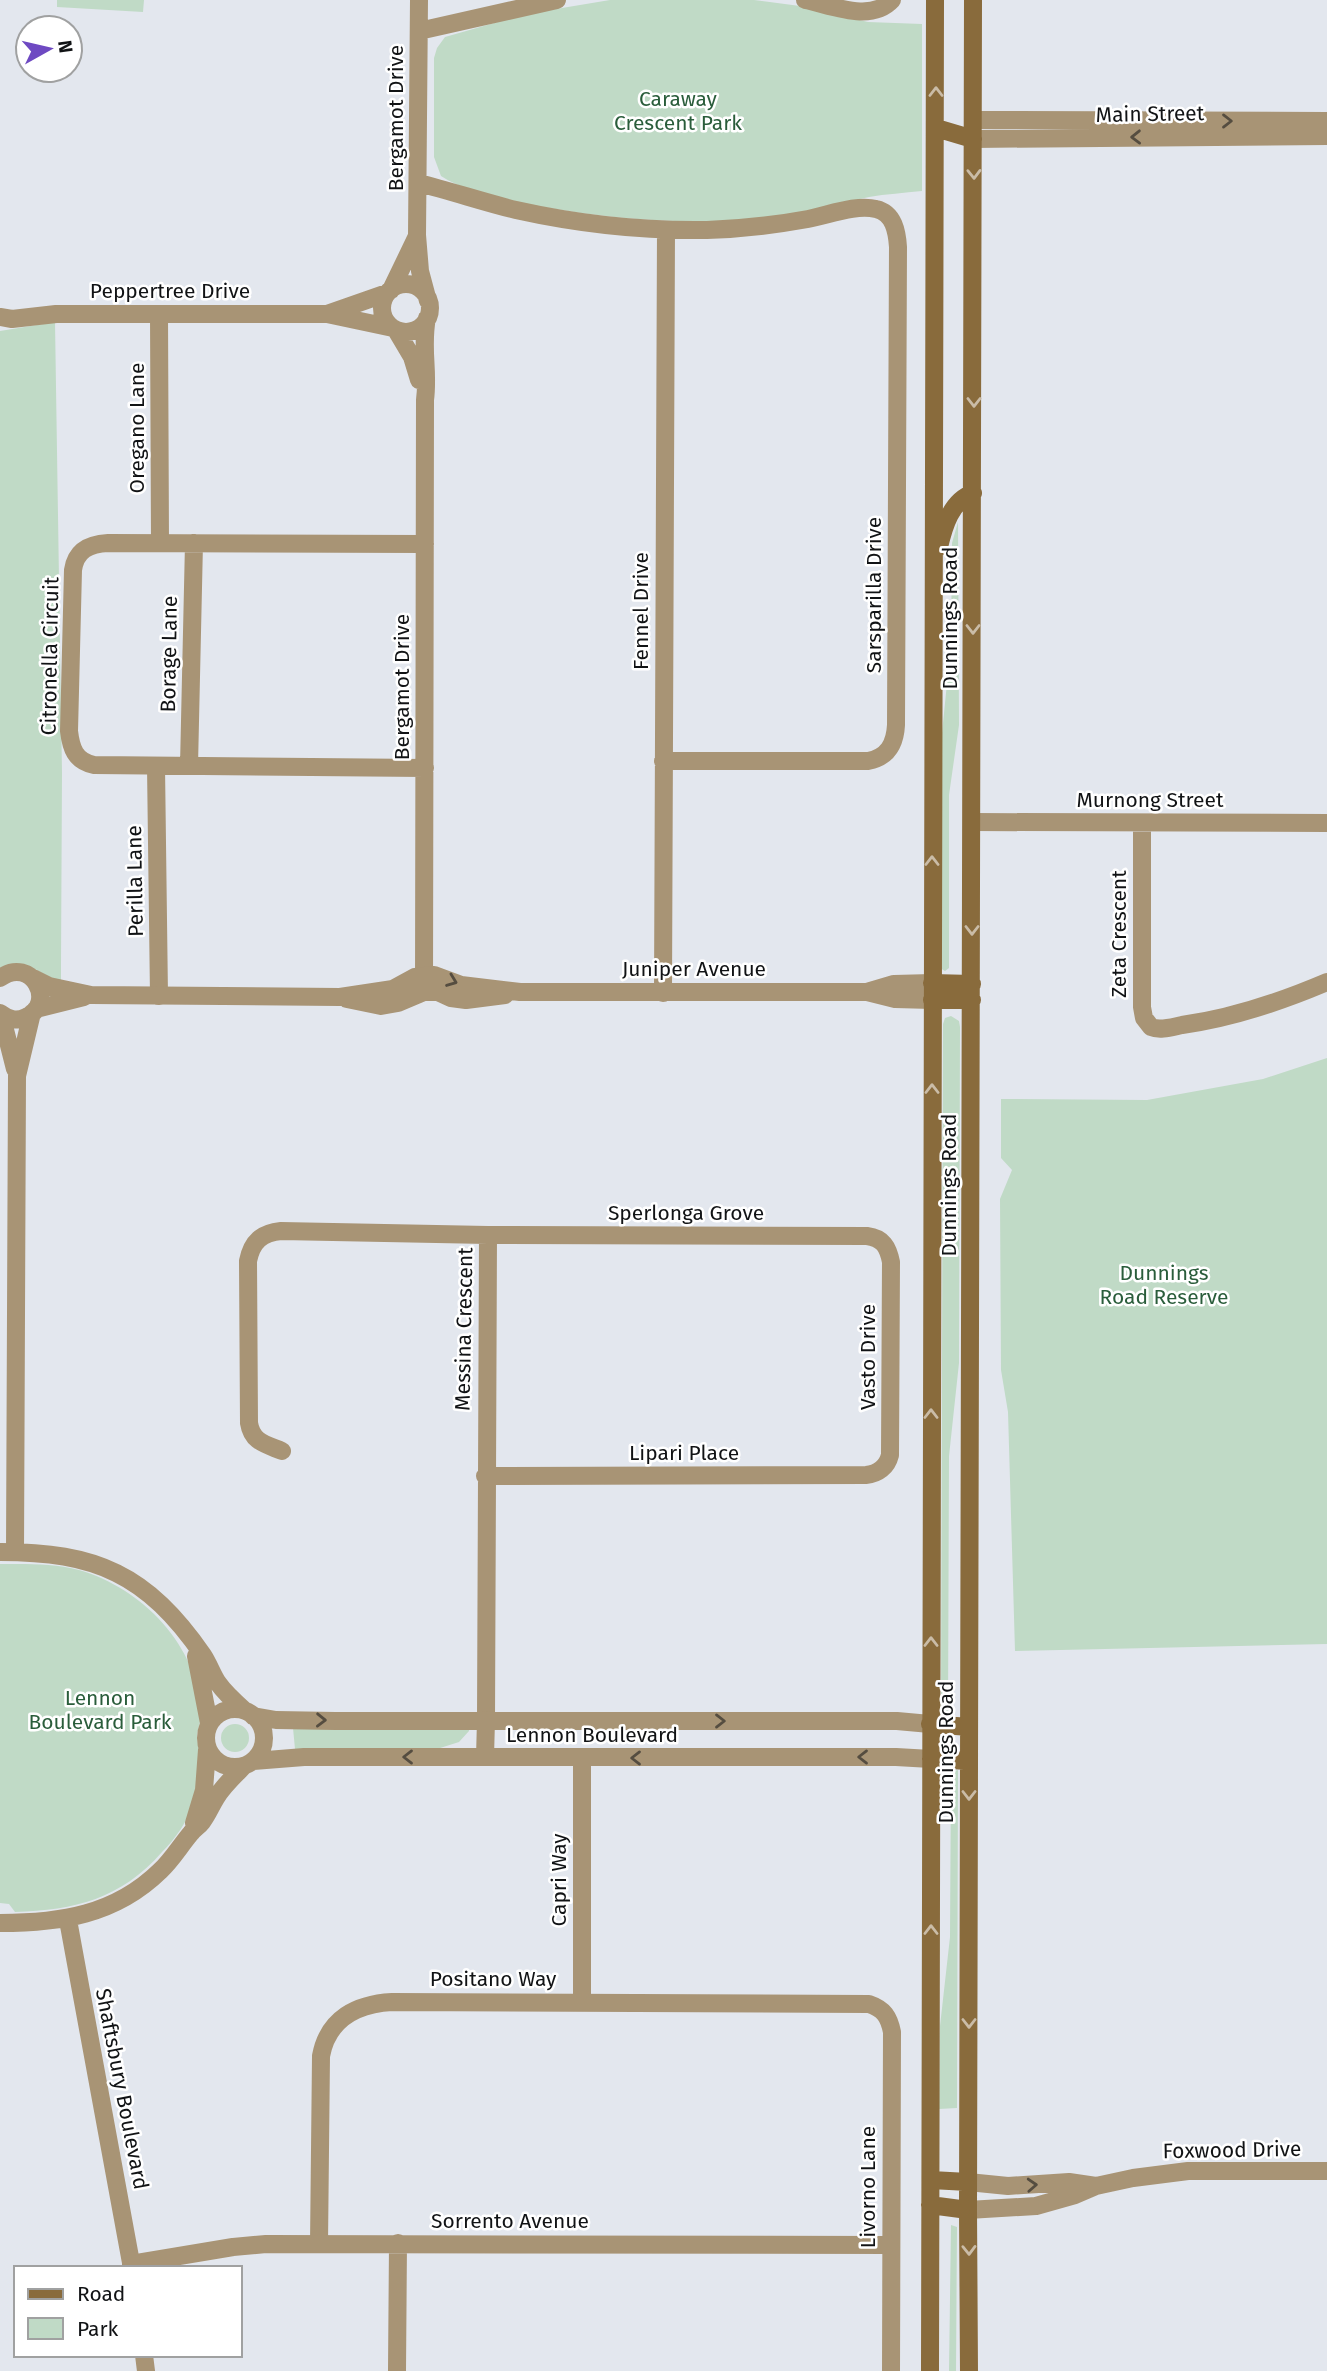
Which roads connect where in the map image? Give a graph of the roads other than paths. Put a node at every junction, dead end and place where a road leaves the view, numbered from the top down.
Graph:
1 (419, 0) edge
2 (557, 0) edge
3 (805, 0) edge
4 (936, 0) edge
5 (973, 0) edge
6 (889, 3) edge
7 (419, 31) junction
8 (974, 120) junction
9 (1327, 121) edge
10 (936, 128) junction
11 (1327, 136) edge
12 (973, 139) junction
13 (418, 183) junction
14 (666, 230) junction
15 (417, 235) junction
16 (389, 292) junction
17 (428, 310) junction
18 (159, 314) junction
19 (327, 314) junction
20 (4, 321) edge
21 (395, 329) junction
22 (425, 400) junction
23 (974, 493) junction
24 (160, 543) junction
25 (194, 543) junction
26 (425, 544) junction
27 (932, 574) junction
28 (663, 761) junction
29 (156, 766) junction
30 (189, 766) junction
31 (425, 768) junction
32 (973, 822) junction
33 (1142, 823) junction
34 (1327, 823) edge
35 (1, 977) edge
36 (33, 978) junction
37 (1327, 982) edge
38 (424, 983) junction
39 (932, 991) junction
40 (972, 992) junction
41 (663, 993) junction
42 (91, 995) junction
43 (159, 996) junction
44 (34, 1011) junction
45 (1, 1014) edge
46 (17, 1076) junction
47 (488, 1234) junction
48 (884, 1242) joint
49 (282, 1451) dead end
50 (881, 1469) joint
51 (485, 1476) junction
52 (7, 1552) edge
53 (188, 1637) junction
54 (249, 1713) junction
55 (486, 1720) junction
56 (209, 1723) junction
57 (930, 1724) junction
58 (969, 1727) junction
59 (208, 1750) junction
60 (485, 1757) junction
61 (582, 1758) junction
62 (931, 1759) junction
63 (969, 1761) junction
64 (249, 1763) junction
65 (191, 1833) junction
66 (68, 1920) junction
67 (0, 1923) edge
68 (582, 2003) junction
69 (879, 2008) joint
70 (1327, 2171) edge
71 (931, 2180) junction
72 (968, 2182) junction
73 (1096, 2186) junction
74 (930, 2205) junction
75 (968, 2210) junction
76 (398, 2243) junction
77 (319, 2244) junction
78 (891, 2245) junction
79 (131, 2266) edge
80 (397, 2371) edge
81 (891, 2371) edge
82 (930, 2371) edge
83 (969, 2371) edge

1 - 7 street, Bergamot Drive
2 - 7 street
3 - 6 street
10 -> 4 main road, Dunnings Road
5 - 8 main road, Dunnings Road
7 - 13 street, Bergamot Drive
8 -> 9 street, Main Street
8 - 10 main road
8 - 12 main road, Dunnings Road
10 - 12 main road
10 - 27 main road, Dunnings Road
11 -> 12 street, Main Street
12 -> 23 main road, Dunnings Road
13 - 14 street
13 - 15 street, Bergamot Drive
14 - 28 street, Fennel Drive
14 - 28 street, Sarsparilla Drive
15 - 16 street, Bergamot Drive
15 - 17 street, Bergamot Drive
16 - 17 street
16 - 19 street, Peppertree Drive
16 - 21 street
17 - 21 street
17 - 22 street, Bergamot Drive
18 - 19 street, Peppertree Drive
18 - 20 street, Peppertree Drive
18 - 24 street, Oregano Lane
19 - 21 street, Peppertree Drive
21 - 22 street, Bergamot Drive
22 - 26 street, Bergamot Drive
23 - 27 main road
23 -> 32 main road, Dunnings Road
24 - 25 street, Citronella Circuit
24 - 29 street, Citronella Circuit
25 - 26 street, Citronella Circuit
25 - 30 street, Borage Lane
26 - 31 street, Bergamot Drive
39 -> 27 main road, Dunnings Road
28 - 41 street, Fennel Drive
29 - 30 street, Citronella Circuit
29 - 43 street, Perilla Lane
30 - 31 street, Citronella Circuit
31 - 38 street, Bergamot Drive
32 - 33 street, Murnong Street
32 -> 40 main road, Dunnings Road
33 - 34 street, Murnong Street
33 - 37 street, Zeta Crescent
35 - 36 street
36 - 42 street
36 - 44 street
38 - 41 street, Juniper Avenue
38 - 43 street
39 - 40 main road
39 - 41 street, Juniper Avenue
57 -> 39 main road, Dunnings Road
40 - 58 main road, Dunnings Road
42 - 43 street
42 - 44 street
44 - 45 street
44 - 46 street
45 - 46 street
46 - 52 street
47 - 48 street, Sperlonga Grove
47 - 49 street, Messina Crescent
47 - 51 street, Messina Crescent
48 - 50 street, Vasto Drive
50 - 51 street, Lipari Place
51 - 55 street, Messina Crescent
52 - 53 street
53 - 54 street
53 - 56 street
54 -> 55 street, Lennon Boulevard
54 - 56 street
54 - 64 street
55 -> 57 street, Lennon Boulevard
55 - 60 street, Messina Crescent
56 - 59 street
57 - 58 main road
57 - 62 main road, Dunnings Road
58 - 63 main road, Dunnings Road
59 - 64 street
59 - 65 street
60 - 61 street, Lennon Boulevard
60 -> 64 street, Lennon Boulevard
62 -> 61 street, Lennon Boulevard
61 - 68 street, Capri Way
62 - 63 main road
71 -> 62 main road, Dunnings Road
63 -> 72 main road, Dunnings Road
64 - 65 street
65 - 66 street
66 - 67 street
66 - 79 street, Shaftsbury Boulevard
68 - 69 street, Positano Way
68 - 77 street, Positano Way
69 - 78 street, Livorno Lane
70 - 73 street, Foxwood Drive
71 - 72 main road
71 - 74 main road, Dunnings Road
72 -> 73 street, Foxwood Drive
72 - 75 main road, Dunnings Road
73 - 75 street, Foxwood Drive
74 - 75 main road
74 - 82 main road, Dunnings Road
75 -> 83 main road, Dunnings Road
76 - 77 street, Sorrento Avenue
76 - 78 street, Sorrento Avenue
76 - 80 street
77 - 79 street, Sorrento Avenue
78 - 81 street, Livorno Lane

